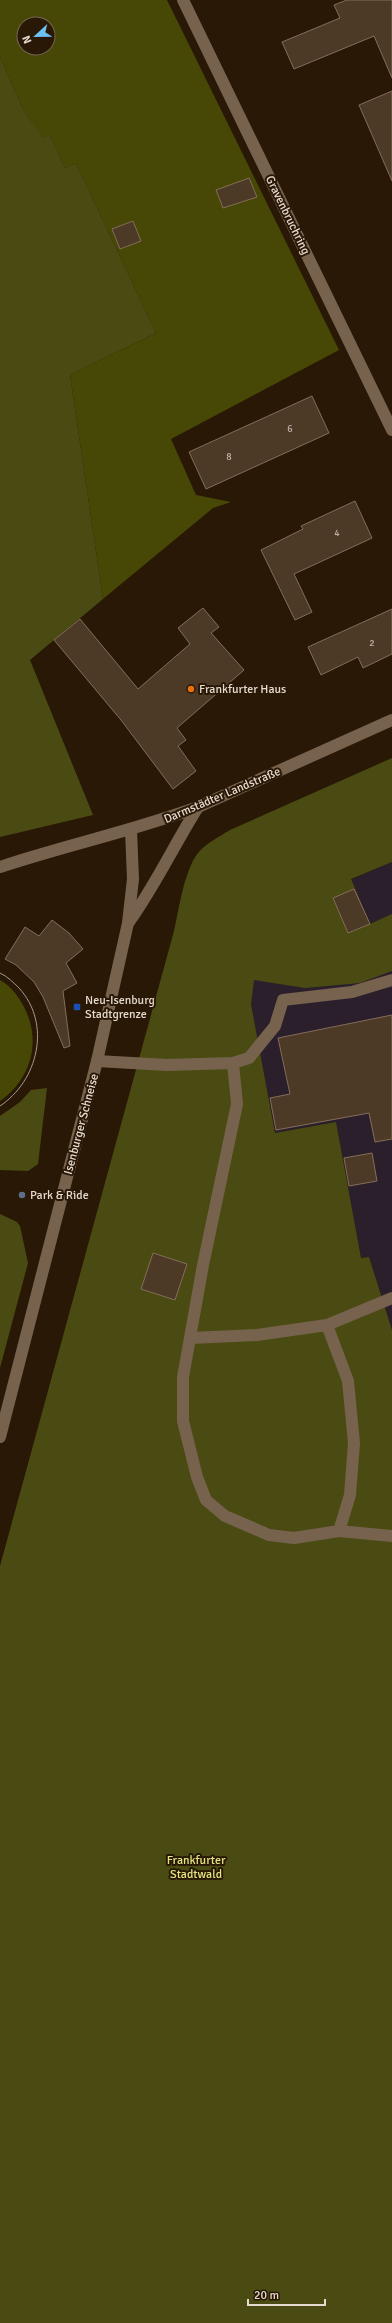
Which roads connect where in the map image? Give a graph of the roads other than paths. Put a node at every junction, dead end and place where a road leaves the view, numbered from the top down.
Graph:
1 (183, 0) edge
2 (392, 430) edge
3 (392, 720) edge
4 (198, 807) junction
5 (130, 830) junction
6 (0, 867) edge
7 (128, 923) junction
8 (392, 980) edge
9 (98, 1061) junction
10 (233, 1064) junction
11 (392, 1298) edge
12 (327, 1325) junction
13 (191, 1338) junction
14 (0, 1437) edge
15 (339, 1531) junction
16 (392, 1536) edge

1 - 2 main road, Gravenbruchring
3 - 4 main road, Darmstädter Landstraße
4 - 5 main road, Darmstädter Landstraße
4 - 7 main road
5 - 6 main road, Darmstädter Landstraße
5 - 7 main road, Isenburger Schneise
7 - 9 main road, Isenburger Schneise
8 - 10 main road
9 - 10 main road
9 - 14 main road, Isenburger Schneise
10 - 13 main road
11 - 12 main road
12 - 13 main road
12 - 15 main road
13 - 15 main road
15 - 16 main road

